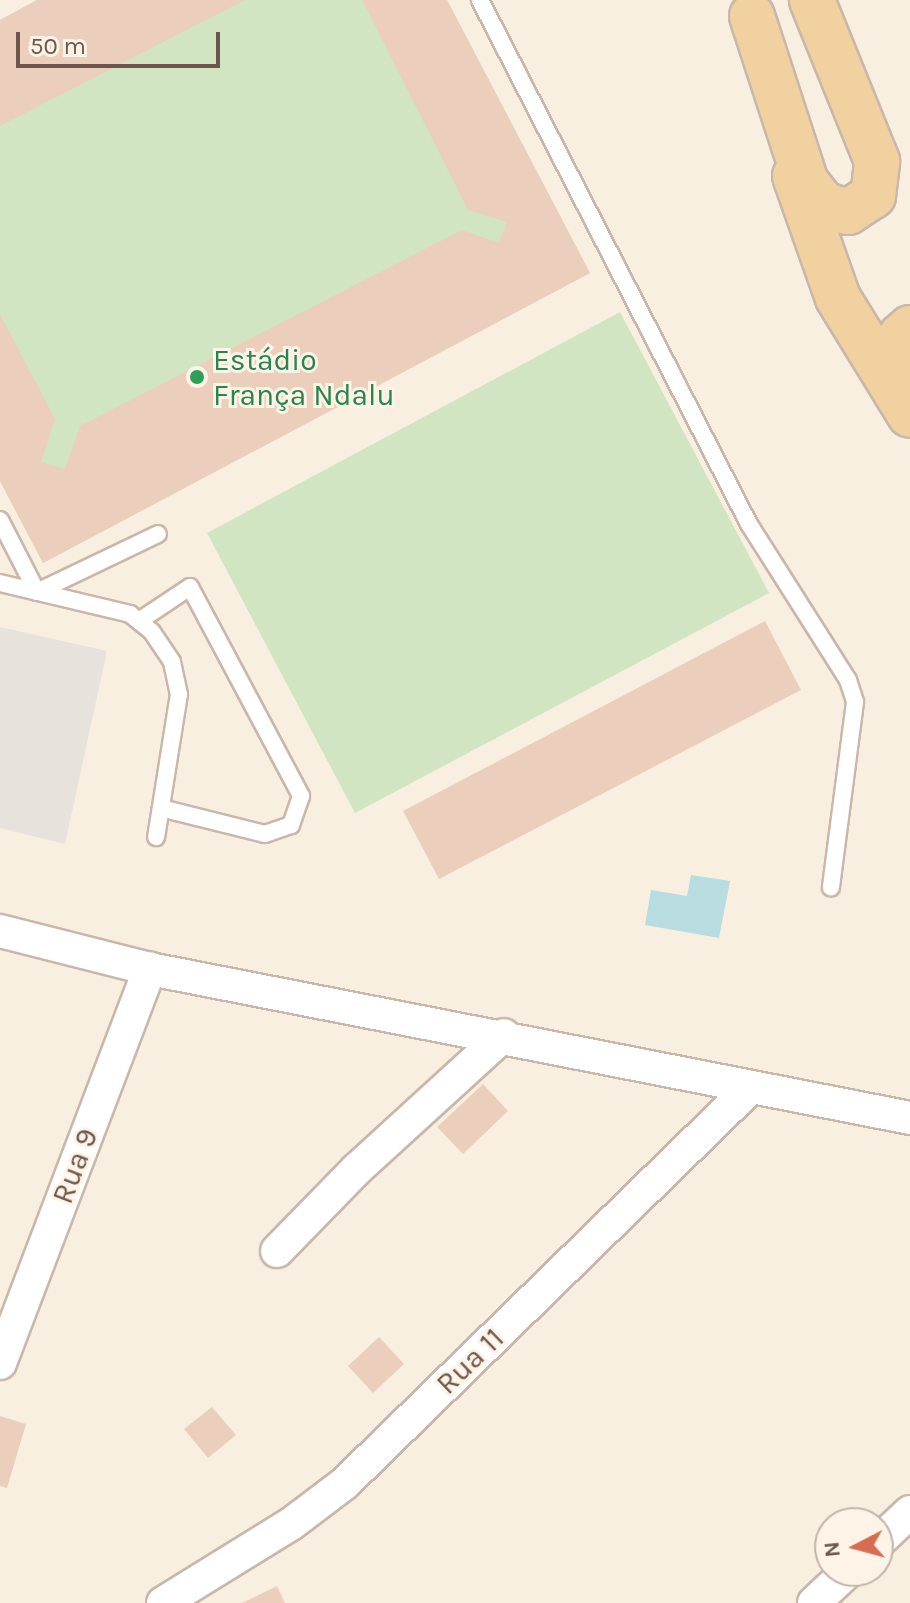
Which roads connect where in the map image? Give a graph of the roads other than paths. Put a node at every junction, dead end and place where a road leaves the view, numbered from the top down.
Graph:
1 (480, 0) edge
2 (813, 0) edge
3 (750, 8) edge
4 (910, 184) edge
5 (910, 328) edge
6 (910, 392) edge
7 (910, 415) edge
8 (0, 520) edge
9 (158, 534) dead end
10 (0, 583) edge
11 (37, 592) junction
12 (139, 621) junction
13 (161, 808) junction
14 (156, 837) dead end
15 (831, 887) dead end
16 (0, 931) edge
17 (150, 969) junction
18 (504, 1035) junction
19 (751, 1087) junction
20 (910, 1118) edge
21 (277, 1251) dead end
22 (0, 1363) edge
23 (910, 1512) edge
24 (894, 1527) edge
25 (831, 1587) edge
26 (163, 1603) edge
27 (814, 1603) edge

1 - 15 lane
2 - 3 main road
2 - 4 main road
3 - 7 main road
5 - 6 main road
8 - 11 lane
9 - 11 lane
10 - 11 lane
11 - 12 lane
12 - 13 lane
12 - 13 lane
13 - 14 lane
16 - 17 street
17 - 18 street
17 - 22 street, Rua 9
18 - 19 street
18 - 21 street
19 - 20 street
19 - 26 street, Rua 11
23 - 24 street
25 - 27 street

